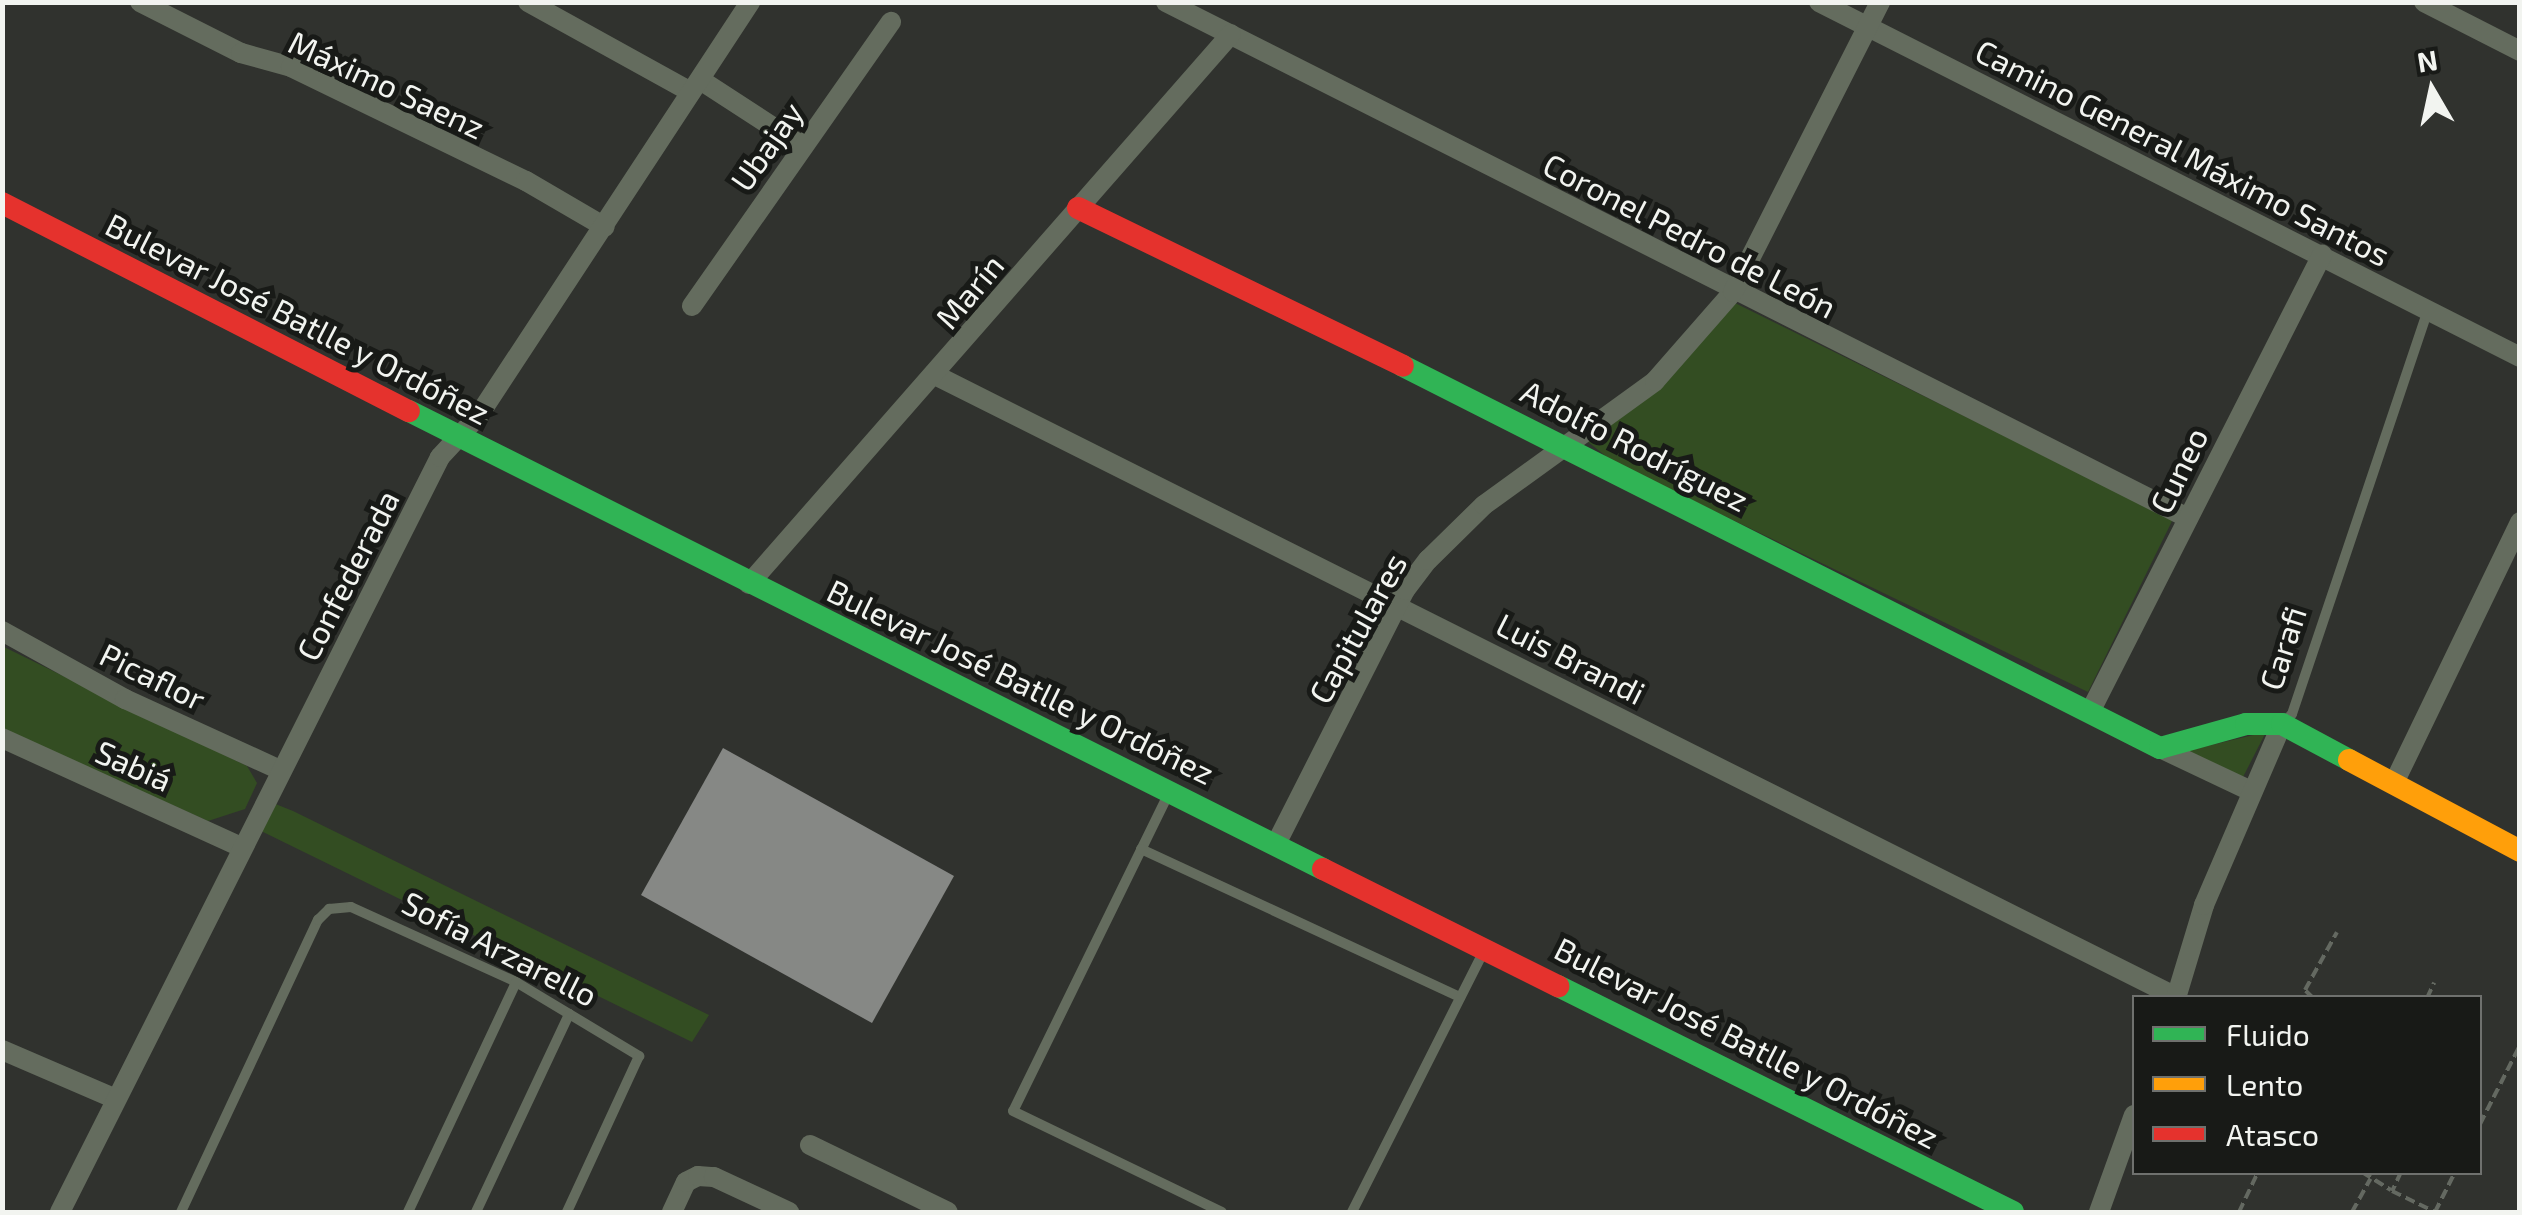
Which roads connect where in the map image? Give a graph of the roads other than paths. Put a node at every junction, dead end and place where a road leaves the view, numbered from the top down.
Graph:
1 (140, 2) edge
2 (528, 2) edge
3 (750, 2) edge
4 (1166, 2) edge
5 (1818, 2) edge
6 (1880, 2) edge
7 (2424, 2) edge
8 (891, 22) dead end
9 (1867, 27) junction
10 (1231, 34) junction
11 (2520, 50) edge
12 (696, 87) junction
13 (802, 146) junction
14 (2, 203) edge
15 (1078, 208) junction
16 (605, 227) junction
17 (2322, 255) junction
18 (1733, 292) junction
19 (692, 306) dead end
20 (2428, 308) junction
21 (2520, 356) edge
22 (937, 376) junction
23 (459, 437) junction
24 (1566, 446) junction
25 (2188, 518) junction
26 (2520, 522) edge
27 (749, 584) junction
28 (1398, 605) junction
29 (2, 631) edge
30 (2090, 712) junction
31 (2282, 724) junction
32 (2, 738) edge
33 (2160, 748) junction
34 (280, 770) junction
35 (2394, 783) junction
36 (1170, 790) junction
37 (2250, 790) junction
38 (1278, 842) junction
39 (241, 847) junction
40 (1142, 849) junction
41 (2520, 851) edge
42 (1486, 947) junction
43 (516, 982) junction
44 (2172, 995) edge
45 (2177, 995) edge
46 (1460, 997) junction
47 (570, 1014) junction
48 (2, 1050) edge
49 (116, 1099) junction
50 (2132, 1121) edge
51 (810, 1145) dead end
52 (60, 1212) edge
53 (182, 1212) edge
54 (408, 1212) edge
55 (476, 1212) edge
56 (566, 1212) edge
57 (672, 1212) edge
58 (789, 1212) edge
59 (948, 1212) edge
60 (1222, 1212) edge
61 (1352, 1212) edge
62 (2013, 1212) edge
63 (2099, 1212) edge

1 - 16 street, Máximo Saenz
2 - 12 street
3 - 12 street, Confederada
4 - 10 street, Coronel Pedro de León
5 - 9 street, Camino General Máximo Santos
6 - 9 street, Capitulares
7 - 11 street
8 - 13 street, Ubajay
9 - 17 street, Camino General Máximo Santos
9 - 18 street, Capitulares
10 - 15 street, Marín
10 - 18 street, Coronel Pedro de León
12 - 13 street
12 - 16 street, Confederada
13 - 19 street, Ubajay
14 - 23 main road, Bulevar José Batlle y Ordóñez
15 - 22 street, Marín
15 - 24 main road, Adolfo Rodríguez
16 - 23 street, Confederada
17 - 20 street, Camino General Máximo Santos
17 - 25 street, Cuneo
18 - 24 street, Capitulares
18 - 25 street, Coronel Pedro de León
20 - 21 street, Camino General Máximo Santos
20 - 31 lane, Carafi
22 - 27 street, Marín
22 - 28 street, Luis Brandi
23 - 27 main road, Bulevar José Batlle y Ordóñez
23 - 34 street, Confederada
24 - 28 street, Capitulares
24 - 30 main road, Adolfo Rodríguez
25 - 30 street, Cuneo
26 - 35 street
27 - 36 main road, Bulevar José Batlle y Ordóñez
28 - 38 street, Capitulares
28 - 44 street, Luis Brandi
29 - 34 street, Picaflor
30 - 33 main road, Adolfo Rodríguez
31 - 33 main road
31 - 35 main road
31 - 37 street, Carafi
32 - 39 street, Sabiá
33 - 37 street, Adolfo Rodríguez
34 - 39 street, Confederada
35 - 41 main road
36 - 38 main road, Bulevar José Batlle y Ordóñez
36 - 40 lane
37 - 45 street, Carafi
38 - 42 main road, Bulevar José Batlle y Ordóñez
39 - 49 street, Confederada
40 - 46 lane
40 - 60 lane
42 - 46 lane
42 - 62 main road, Bulevar José Batlle y Ordóñez
43 - 47 lane, Sofía Arzarello
43 - 53 lane, Sofía Arzarello
43 - 54 lane
46 - 61 lane
47 - 55 lane
47 - 56 lane, Sofía Arzarello
48 - 49 street
49 - 52 street, Confederada
50 - 63 street
51 - 59 street
57 - 58 street

